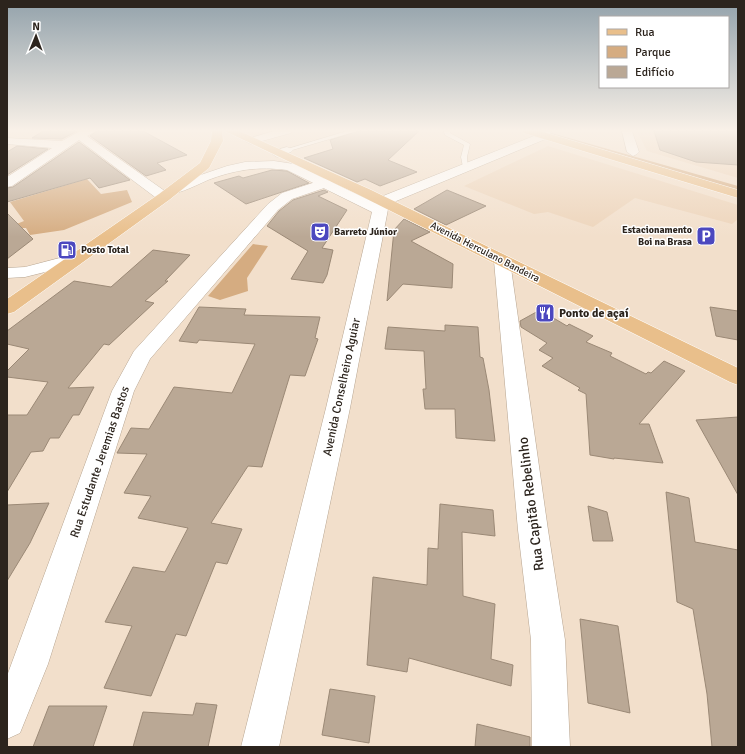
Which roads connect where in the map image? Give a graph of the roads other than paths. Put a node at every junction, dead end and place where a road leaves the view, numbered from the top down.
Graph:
1 (32, 166) edge
2 (132, 166) edge
3 (204, 166) edge
4 (238, 166) edge
5 (290, 166) edge
6 (309, 166) edge
7 (649, 166) edge
8 (681, 166) edge
9 (466, 167) edge
10 (325, 182) junction
11 (7, 183) edge
12 (738, 183) edge
13 (170, 193) junction
14 (738, 194) edge
15 (381, 206) junction
16 (75, 259) junction
17 (502, 261) junction
18 (7, 273) edge
19 (7, 308) edge
20 (738, 377) edge
21 (7, 720) edge
22 (260, 747) edge
23 (551, 747) edge

1 - 11 street
2 - 13 street
3 - 13 main road
4 - 13 street, Avenida Herculano Bandeira
5 - 10 street, Avenida Herculano Bandeira
6 - 15 main road, Avenida Herculano Bandeira
7 - 14 main road
8 - 12 main road
9 - 15 street
10 - 15 street, Avenida Herculano Bandeira
10 - 21 street, Rua Estudante Jeremias Bastos
13 - 16 main road
15 - 17 main road, Avenida Herculano Bandeira
15 - 22 street, Avenida Conselheiro Aguiar
16 - 18 street
16 - 19 main road
17 - 20 main road, Avenida Herculano Bandeira
17 - 23 street, Rua Capitão Rebelinho

